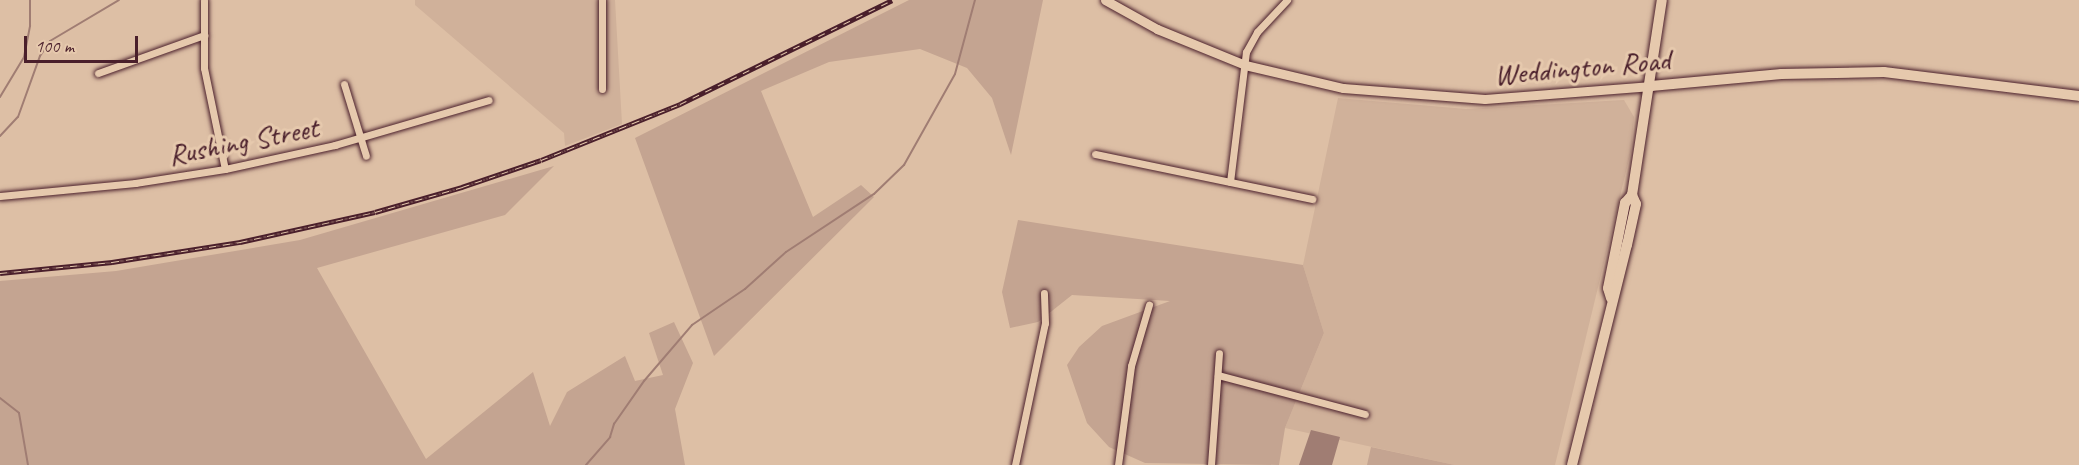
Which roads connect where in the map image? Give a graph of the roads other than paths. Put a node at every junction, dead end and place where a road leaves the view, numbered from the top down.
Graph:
1 (204, 0) edge
2 (602, 0) edge
3 (1105, 0) edge
4 (1287, 0) edge
5 (1662, 0) edge
6 (204, 35) junction
7 (1245, 65) junction
8 (98, 73) dead end
9 (344, 84) dead end
10 (1651, 86) junction
11 (602, 89) dead end
12 (2079, 96) edge
13 (489, 100) dead end
14 (361, 138) junction
15 (1095, 154) dead end
16 (366, 156) dead end
17 (225, 169) junction
18 (1230, 182) junction
19 (0, 196) edge
20 (1312, 199) dead end
21 (1044, 293) dead end
22 (1149, 305) dead end
23 (1219, 353) dead end
24 (1218, 375) junction
25 (1365, 414) dead end
26 (1015, 465) edge
27 (1118, 465) edge
28 (1211, 465) edge
29 (1572, 465) edge

1 - 6 street
2 - 11 street
3 - 7 main road, Weddington Road
4 - 7 street
5 - 10 main road
6 - 8 street
6 - 17 street
7 - 10 main road, Weddington Road
7 - 18 street
9 - 14 street
10 - 12 main road, Weddington Road
10 - 29 main road
13 - 14 street, Rushing Street
14 - 16 street
14 - 17 street, Rushing Street
15 - 18 street
17 - 19 street, Rushing Street
18 - 20 street
21 - 26 street
22 - 27 street
23 - 24 street
24 - 25 street
24 - 28 street

